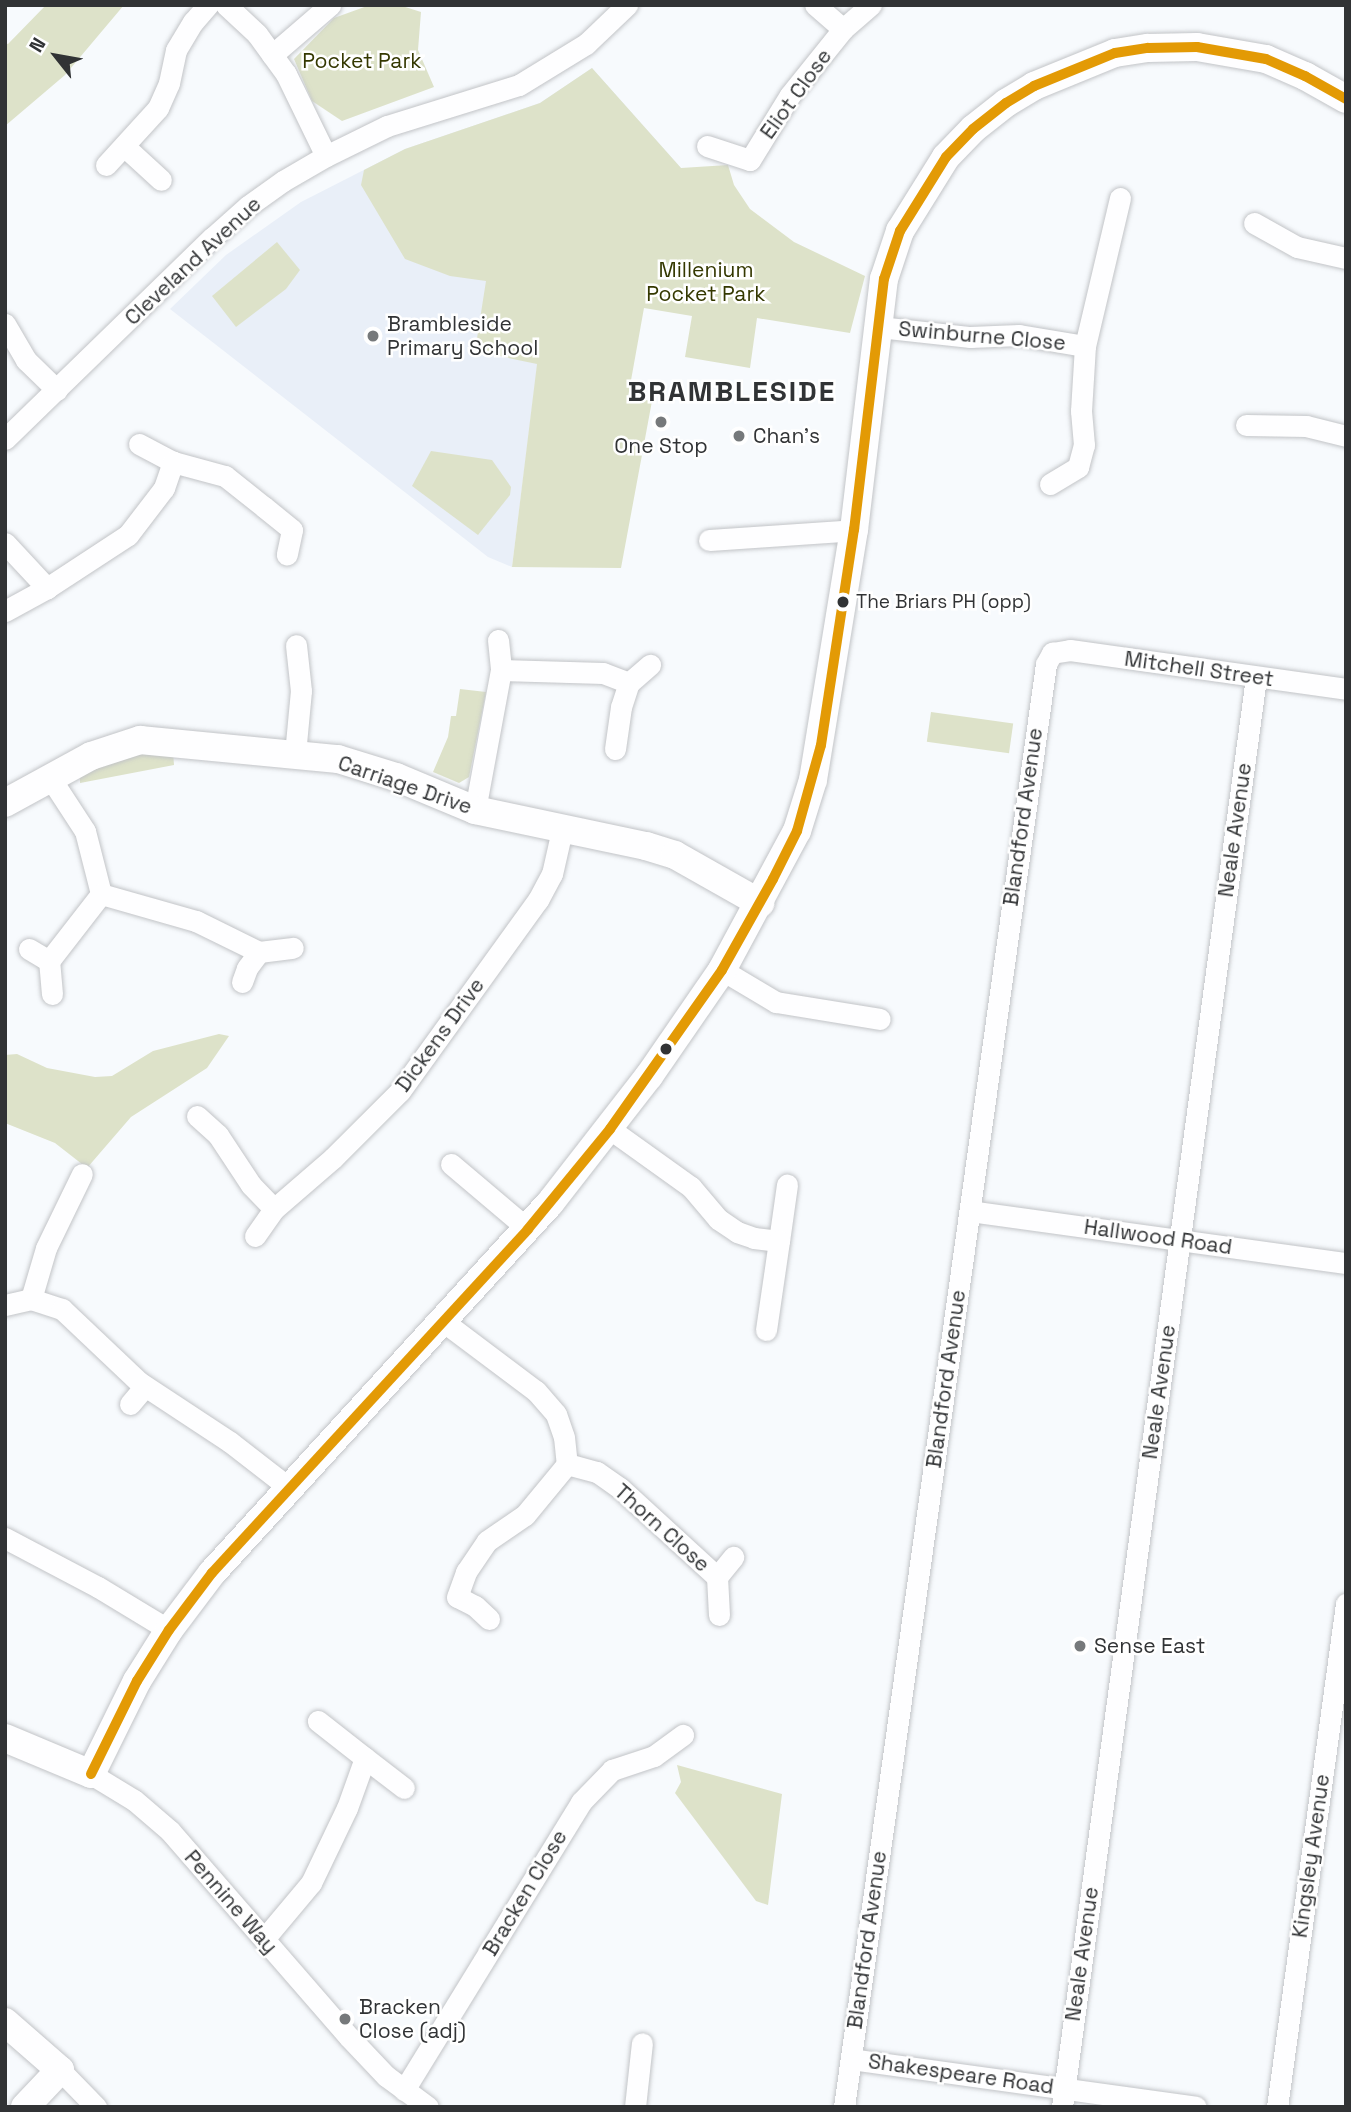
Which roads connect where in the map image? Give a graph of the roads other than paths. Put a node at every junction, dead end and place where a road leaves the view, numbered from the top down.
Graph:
1 (208, 5) edge
2 (226, 5) edge
3 (330, 5) edge
4 (627, 5) edge
5 (815, 5) edge
6 (871, 5) edge
7 (843, 29) junction
8 (272, 55) junction
9 (1346, 99) edge
10 (124, 146) junction
11 (707, 146) dead end
12 (326, 156) junction
13 (106, 165) dead end
14 (161, 180) dead end
15 (1120, 198) dead end
16 (1254, 223) dead end
17 (1346, 258) edge
18 (5, 324) edge
19 (879, 327) junction
20 (1085, 345) junction
21 (57, 390) junction
22 (1246, 425) dead end
23 (1346, 436) edge
24 (5, 439) edge
25 (139, 444) dead end
26 (173, 462) junction
27 (1050, 484) dead end
28 (854, 530) junction
29 (709, 540) dead end
30 (5, 543) edge
31 (287, 554) dead end
32 (47, 589) junction
33 (5, 611) edge
34 (498, 640) dead end
35 (296, 645) dead end
36 (1052, 653) joint
37 (650, 664) dead end
38 (501, 670) junction
39 (1256, 678) junction
40 (629, 683) junction
41 (1346, 689) edge
42 (615, 749) dead end
43 (295, 754) junction
44 (51, 779) junction
45 (5, 803) edge
46 (475, 810) junction
47 (562, 830) junction
48 (101, 894) junction
49 (760, 903) junction
50 (293, 948) dead end
51 (30, 949) dead end
52 (259, 952) junction
53 (49, 961) junction
54 (722, 970) junction
55 (242, 982) dead end
56 (52, 994) dead end
57 (880, 1019) dead end
58 (197, 1116) dead end
59 (610, 1129) junction
60 (451, 1164) dead end
61 (82, 1174) dead end
62 (787, 1185) dead end
63 (274, 1209) junction
64 (970, 1211) junction
65 (528, 1229) junction
66 (255, 1236) dead end
67 (1180, 1240) junction
68 (779, 1241) junction
69 (1346, 1263) edge
70 (31, 1299) junction
71 (5, 1305) edge
72 (444, 1322) junction
73 (766, 1331) dead end
74 (145, 1386) junction
75 (130, 1404) dead end
76 (567, 1464) junction
77 (288, 1487) junction
78 (5, 1538) edge
79 (733, 1557) dead end
80 (717, 1577) junction
81 (1346, 1604) edge
82 (719, 1615) dead end
83 (489, 1619) dead end
84 (169, 1630) junction
85 (318, 1721) dead end
86 (682, 1735) dead end
87 (5, 1738) edge
88 (365, 1758) junction
89 (91, 1774) junction
90 (404, 1788) dead end
91 (264, 1939) junction
92 (5, 2022) edge
93 (642, 2043) dead end
94 (851, 2059) junction
95 (61, 2070) junction
96 (404, 2090) junction
97 (1063, 2097) edge
98 (24, 2107) edge
99 (96, 2107) edge
100 (428, 2107) edge
101 (635, 2107) edge
102 (844, 2107) edge
103 (1196, 2107) edge
104 (1277, 2107) edge

1 - 10 street
2 - 8 street
3 - 8 street
4 - 12 street, Cleveland Avenue
5 - 7 street, Eliot Close
6 - 7 street, Eliot Close
7 - 11 street, Eliot Close
8 - 12 street
9 - 19 street
10 - 13 street
10 - 14 street
12 - 21 street, Cleveland Avenue
15 - 20 street, Swinburne Close
16 - 17 street
18 - 21 street
19 - 20 street, Swinburne Close
19 - 28 street
20 - 27 street, Swinburne Close
21 - 24 street, Cleveland Avenue
22 - 23 street
25 - 26 street
26 - 31 street
26 - 32 street
28 - 29 street
28 - 49 street
30 - 32 street
32 - 33 street
34 - 38 street
35 - 43 street
36 - 39 street, Mitchell Street
36 - 64 street, Blandford Avenue
37 - 40 street
38 - 40 street
38 - 46 street
39 - 41 street, Mitchell Street
39 - 67 street, Neale Avenue
40 - 42 street
43 - 44 street, Carriage Drive
43 - 46 street, Carriage Drive
44 - 45 street, Carriage Drive
44 - 48 street
46 - 47 street, Carriage Drive
47 - 49 street, Carriage Drive
47 - 63 street, Dickens Drive
48 - 52 street
48 - 53 street
49 - 54 street
50 - 52 street
51 - 53 street
52 - 55 street
53 - 56 street
54 - 57 street
54 - 59 street
58 - 63 street
59 - 65 street
59 - 68 street
60 - 65 street
61 - 70 street
62 - 68 street
63 - 66 street, Dickens Drive
64 - 67 street, Hallwood Road
64 - 94 street, Blandford Avenue
65 - 72 street
67 - 69 street, Hallwood Road
67 - 97 street, Neale Avenue
68 - 73 street
70 - 71 street
70 - 74 street
72 - 76 street
72 - 77 street
74 - 75 street
74 - 77 street
76 - 80 street, Thorn Close
76 - 83 street
77 - 84 street
78 - 84 street
79 - 80 street, Thorn Close
80 - 82 street, Thorn Close
81 - 104 street, Kingsley Avenue
84 - 89 street
85 - 88 street
86 - 96 street, Bracken Close
87 - 89 street, Pennine Way
88 - 90 street
88 - 91 street
89 - 91 street, Pennine Way
91 - 96 street, Pennine Way
92 - 95 street
93 - 101 street
94 - 97 street, Shakespeare Road
94 - 102 street, Blandford Avenue
95 - 98 street
95 - 99 street
96 - 100 street, Pennine Way
97 - 103 street, Shakespeare Road

